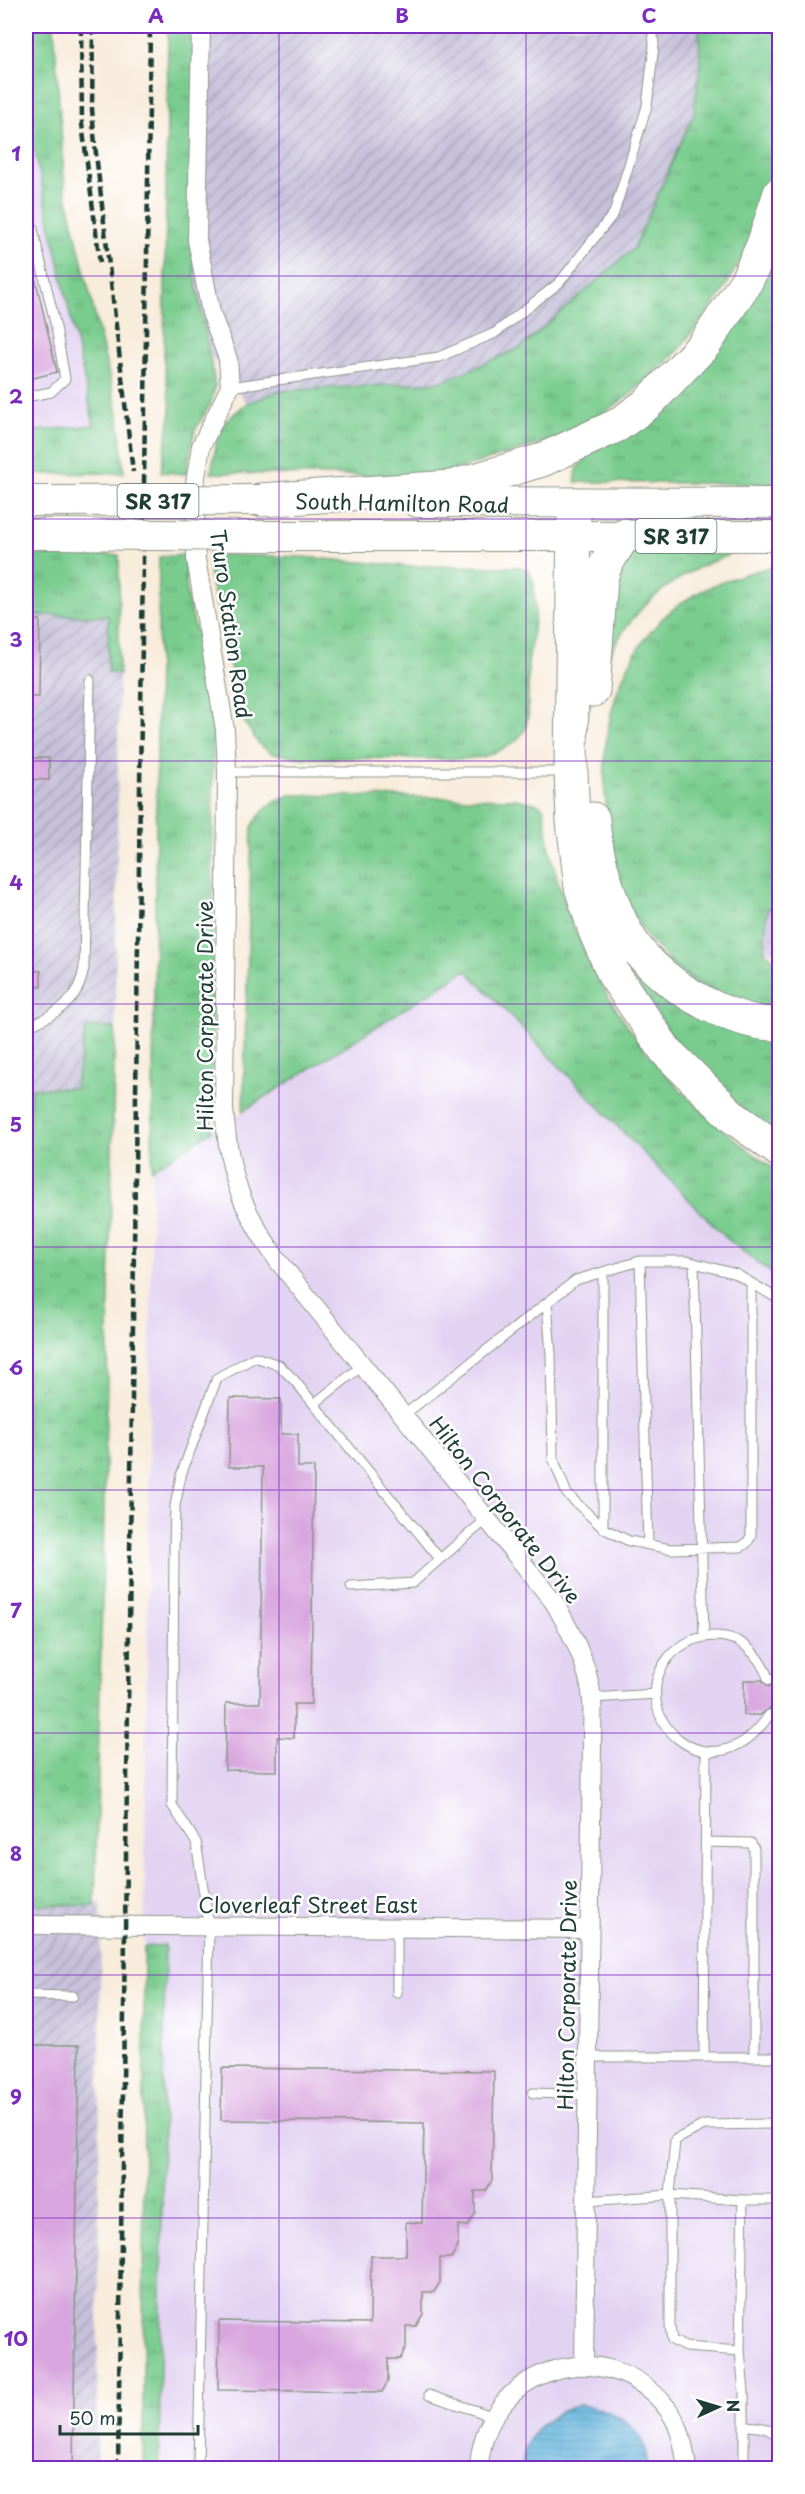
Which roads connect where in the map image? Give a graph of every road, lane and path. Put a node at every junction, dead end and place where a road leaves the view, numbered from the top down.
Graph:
1 (201, 26) edge
2 (652, 26) edge
3 (780, 193) edge
4 (26, 200) edge
5 (230, 387) junction
6 (26, 397) edge
7 (260, 500) junction
8 (26, 501) edge
9 (780, 503) edge
10 (574, 504) junction
11 (26, 534) edge
12 (573, 536) junction
13 (624, 536) junction
14 (780, 536) edge
15 (90, 680) dead end
16 (228, 772) junction
17 (571, 772) junction
18 (780, 1024) edge
19 (26, 1028) edge
20 (780, 1151) edge
21 (640, 1261) junction
22 (694, 1263) junction
23 (603, 1272) junction
24 (752, 1283) junction
25 (780, 1300) edge
26 (547, 1303) junction
27 (363, 1365) junction
28 (314, 1404) junction
29 (404, 1415) junction
30 (488, 1518) junction
31 (603, 1528) junction
32 (648, 1545) junction
33 (702, 1548) junction
34 (440, 1559) junction
35 (351, 1587) dead end
36 (704, 1636) junction
37 (769, 1680) dead end
38 (656, 1694) junction
39 (592, 1698) junction
40 (769, 1715) dead end
41 (706, 1751) junction
42 (706, 1842) junction
43 (26, 1925) edge
44 (208, 1926) junction
45 (397, 1927) junction
46 (589, 1929) junction
47 (397, 1993) dead end
48 (26, 1995) edge
49 (73, 1996) dead end
50 (588, 2057) junction
51 (704, 2057) junction
52 (754, 2057) junction
53 (780, 2057) edge
54 (533, 2093) dead end
55 (587, 2095) junction
56 (780, 2124) edge
57 (670, 2195) junction
58 (743, 2200) junction
59 (780, 2200) edge
60 (586, 2201) junction
61 (740, 2351) junction
62 (584, 2365) junction
63 (429, 2395) dead end
64 (492, 2416) junction
65 (744, 2426) junction
66 (780, 2439) edge
67 (198, 2469) edge
68 (479, 2469) edge
69 (687, 2469) edge
70 (744, 2469) edge

1 - 5 street
2 - 5 lane
3 - 7 highway
4 - 6 lane
5 - 16 street, Truro Station Road
7 - 8 main road, South Hamilton Road / SR 317, bridge
7 - 10 main road, South Hamilton Road / SR 317
9 - 10 main road, South Hamilton Road / SR 317
10 - 12 highway
11 - 12 main road, South Hamilton Road / SR 317, bridge
12 - 13 main road, South Hamilton Road / SR 317
12 - 17 highway
13 - 14 main road, South Hamilton Road / SR 317
13 - 18 highway
15 - 19 lane
16 - 17 lane
16 - 27 street, Hilton Corporate Drive
17 - 20 highway
21 - 22 lane
21 - 23 lane
21 - 32 lane
22 - 24 lane
22 - 33 lane
23 - 26 lane
23 - 31 lane
24 - 25 lane
24 - 33 lane
26 - 29 lane
26 - 31 lane
27 - 28 lane
27 - 29 street, Hilton Corporate Drive
28 - 34 lane
28 - 44 lane
29 - 30 street, Hilton Corporate Drive
30 - 34 lane
30 - 39 street, Hilton Corporate Drive
31 - 32 lane
32 - 33 lane
33 - 36 lane
34 - 35 lane
36 - 37 lane
36 - 38 lane
38 - 39 lane
38 - 41 lane
39 - 46 street, Hilton Corporate Drive
40 - 41 lane
41 - 42 lane
42 - 51 lane
42 - 52 lane
43 - 44 street, Cloverleaf Street East
44 - 45 street, Cloverleaf Street East
44 - 67 lane
45 - 46 street, Cloverleaf Street East
45 - 47 lane
46 - 50 street, Hilton Corporate Drive
48 - 49 lane
50 - 51 lane
50 - 55 street, Hilton Corporate Drive
51 - 52 lane
52 - 53 lane
54 - 55 lane
55 - 60 street, Hilton Corporate Drive
56 - 57 lane
57 - 58 lane
57 - 60 lane
57 - 61 lane
58 - 59 lane
58 - 61 lane
60 - 62 street, Hilton Corporate Drive
61 - 65 lane
62 - 64 street
62 - 69 street
63 - 64 lane
64 - 68 street
65 - 66 lane
65 - 70 lane

